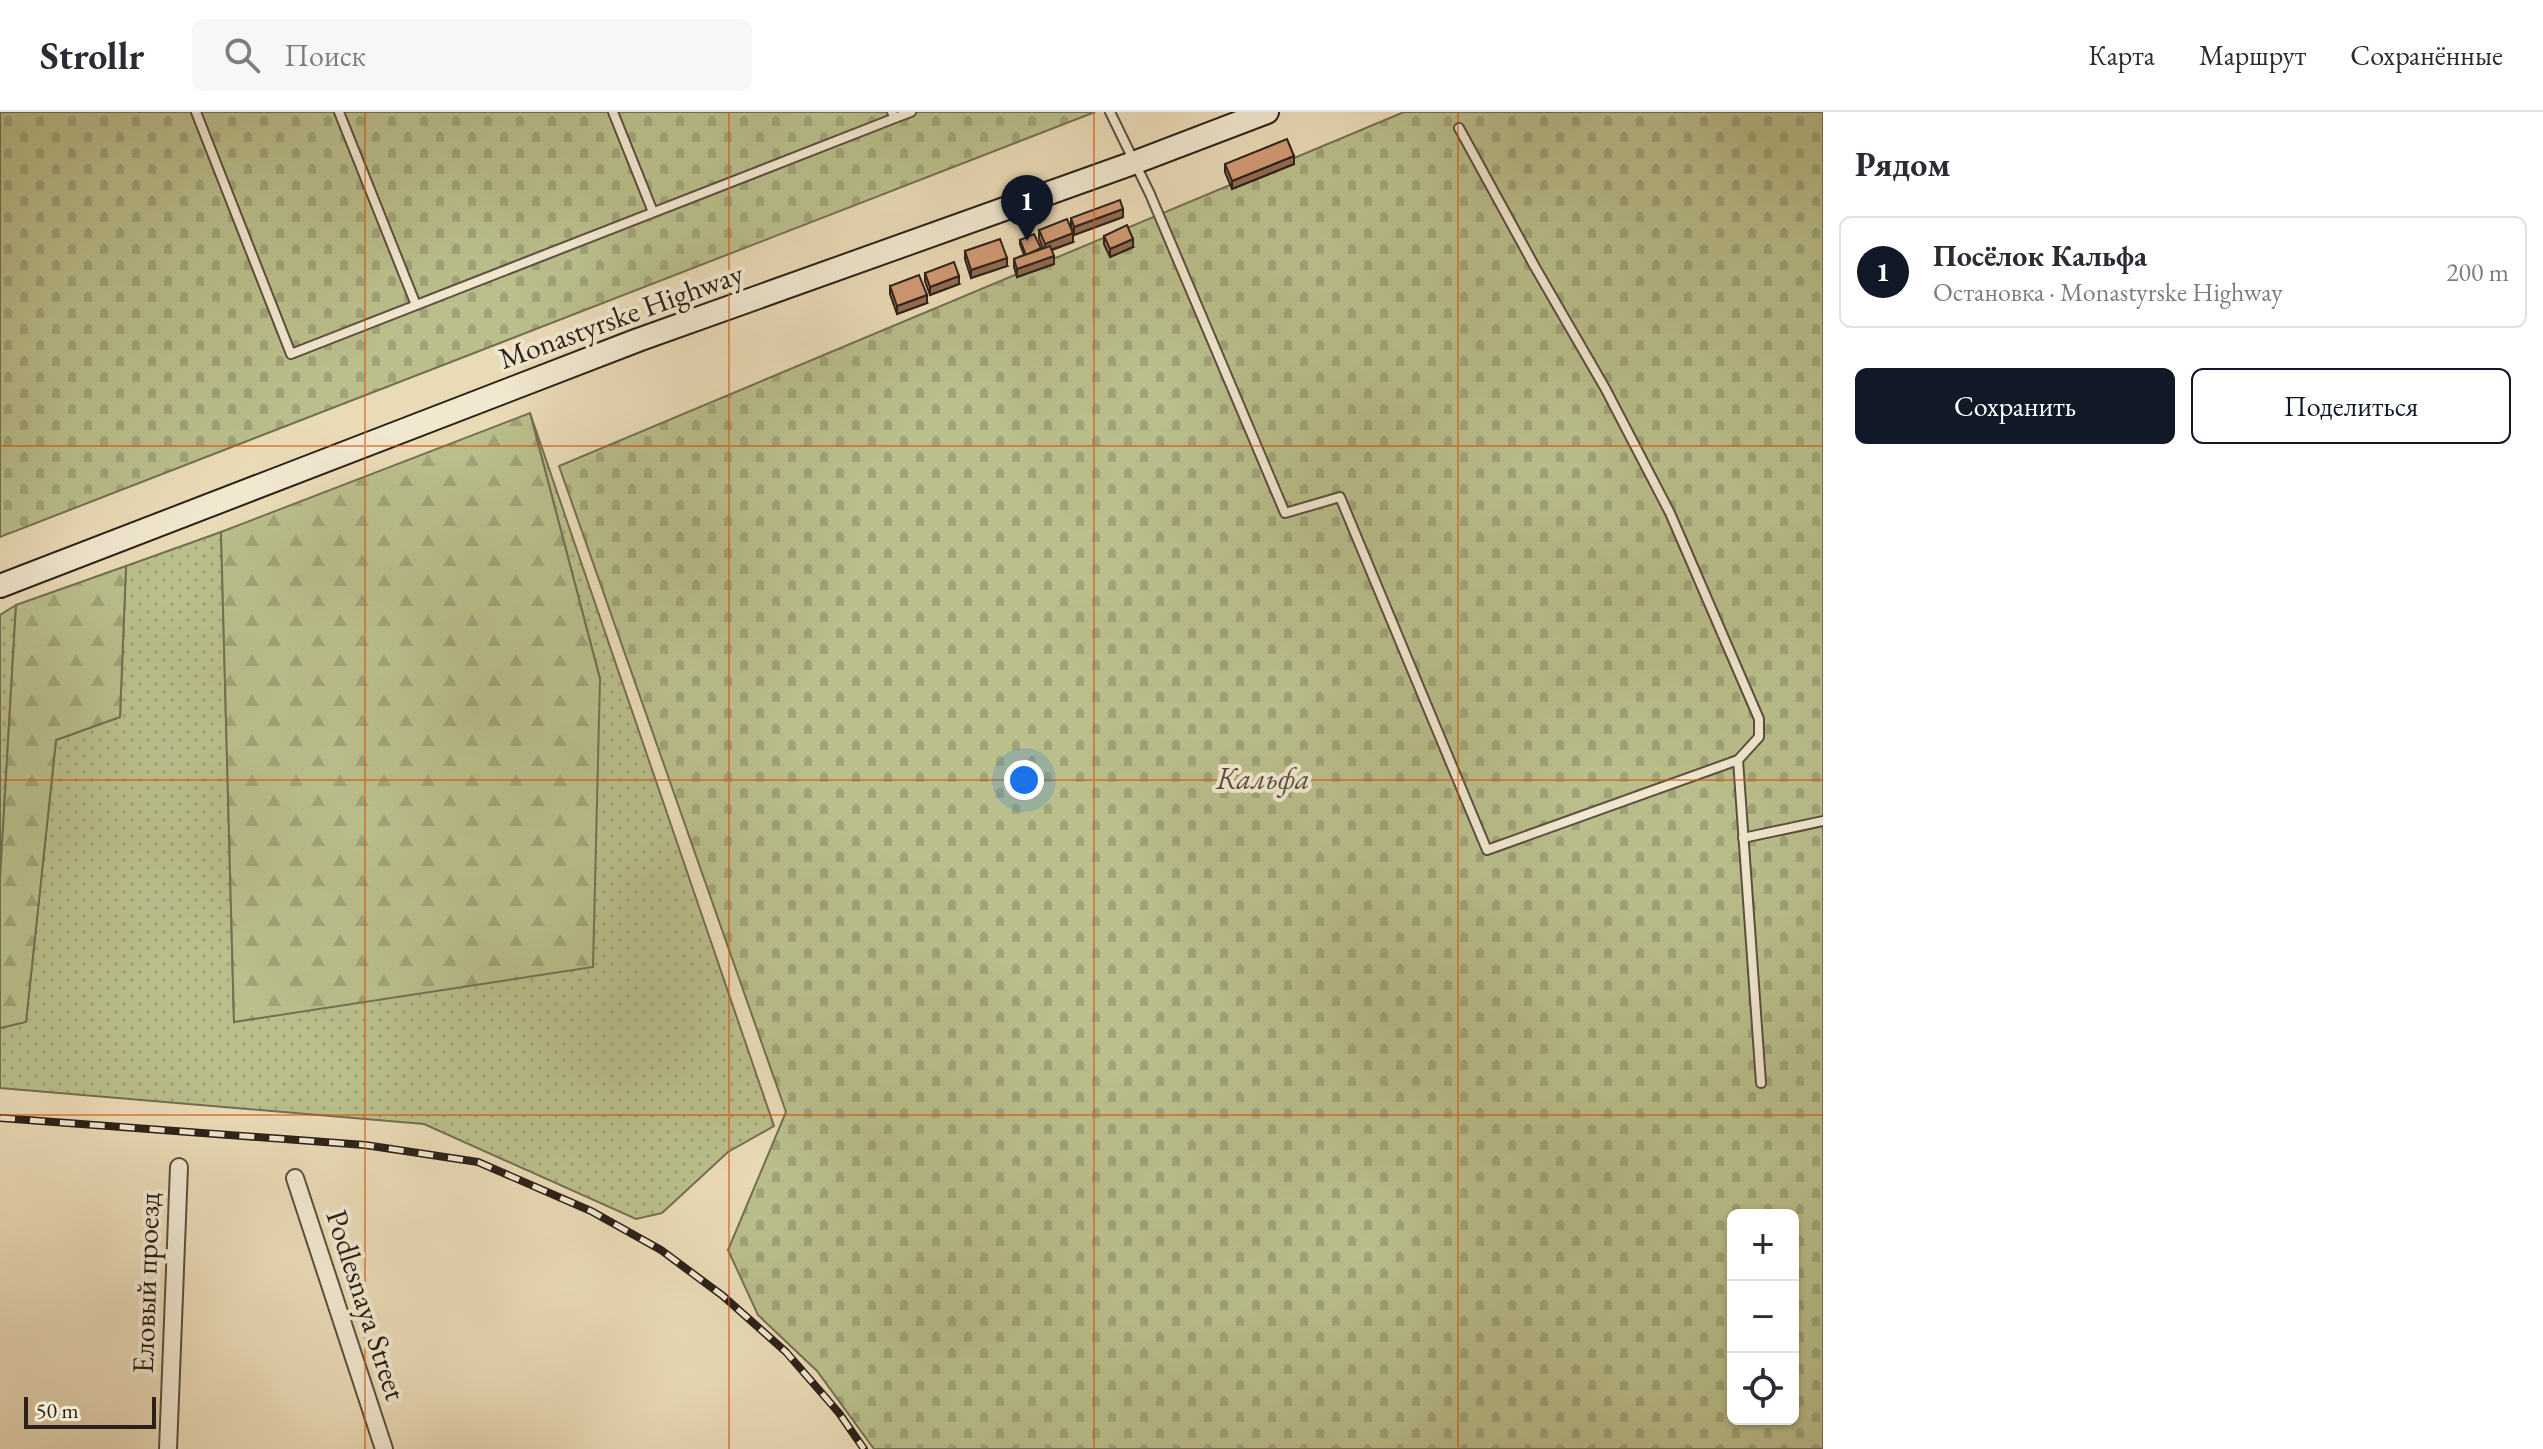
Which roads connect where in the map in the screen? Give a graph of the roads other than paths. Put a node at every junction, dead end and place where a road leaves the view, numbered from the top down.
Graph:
1 (196, 112) edge
2 (339, 112) edge
3 (613, 112) edge
4 (911, 112) edge
5 (1110, 112) edge
6 (1267, 112) edge
7 (893, 115) edge
8 (1459, 128) dead end
9 (1136, 162) junction
10 (653, 212) junction
11 (416, 305) junction
12 (0, 586) edge
13 (1738, 760) junction
14 (1823, 821) edge
15 (1743, 838) junction
16 (1761, 1083) dead end
17 (179, 1167) dead end
18 (295, 1178) dead end
19 (168, 1449) edge
20 (384, 1449) edge

1 - 11 lane
2 - 11 lane
3 - 10 lane
4 - 7 lane
5 - 9 lane
6 - 9 main road, Monastyrske Highway
7 - 10 lane
8 - 13 lane
9 - 12 main road, Monastyrske Highway
9 - 13 lane
10 - 11 lane
13 - 15 lane
14 - 15 lane
15 - 16 lane
17 - 19 street, Еловый проезд
18 - 20 street, Podlesnaya Street

